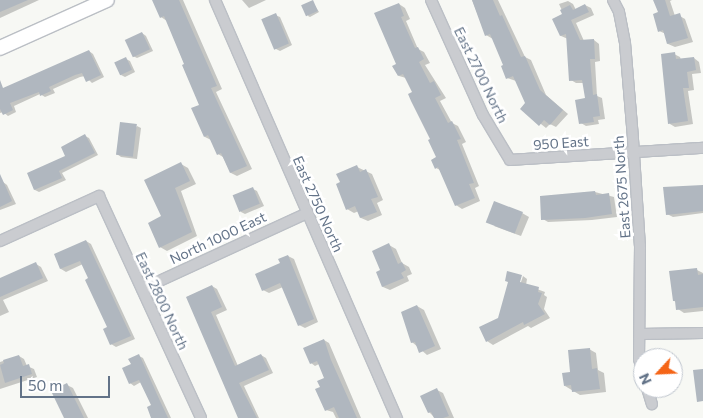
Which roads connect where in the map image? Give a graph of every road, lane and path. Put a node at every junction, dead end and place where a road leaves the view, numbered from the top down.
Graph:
1 (107, 0) edge
2 (215, 0) edge
3 (431, 0) edge
4 (613, 0) edge
5 (0, 48) edge
6 (703, 148) edge
7 (634, 152) junction
8 (510, 160) joint
9 (307, 213) junction
10 (0, 241) edge
11 (142, 289) junction
12 (703, 333) edge
13 (640, 334) junction
14 (639, 348) edge
15 (650, 398) edge
16 (652, 404) dead end
17 (201, 418) edge
18 (396, 418) edge

1 - 5 main road
2 - 9 street, East 2750 North
3 - 8 street, East 2700 North
4 - 7 street, East 2675 North
6 - 7 street, 950 East
7 - 8 street, 950 East
7 - 13 street, East 2675 North
9 - 11 street, North 1000 East
9 - 18 street, East 2750 North
10 - 11 street, East 2800 North
11 - 17 street, East 2800 North
12 - 13 street
13 - 14 street, East 2675 North
15 - 16 street

